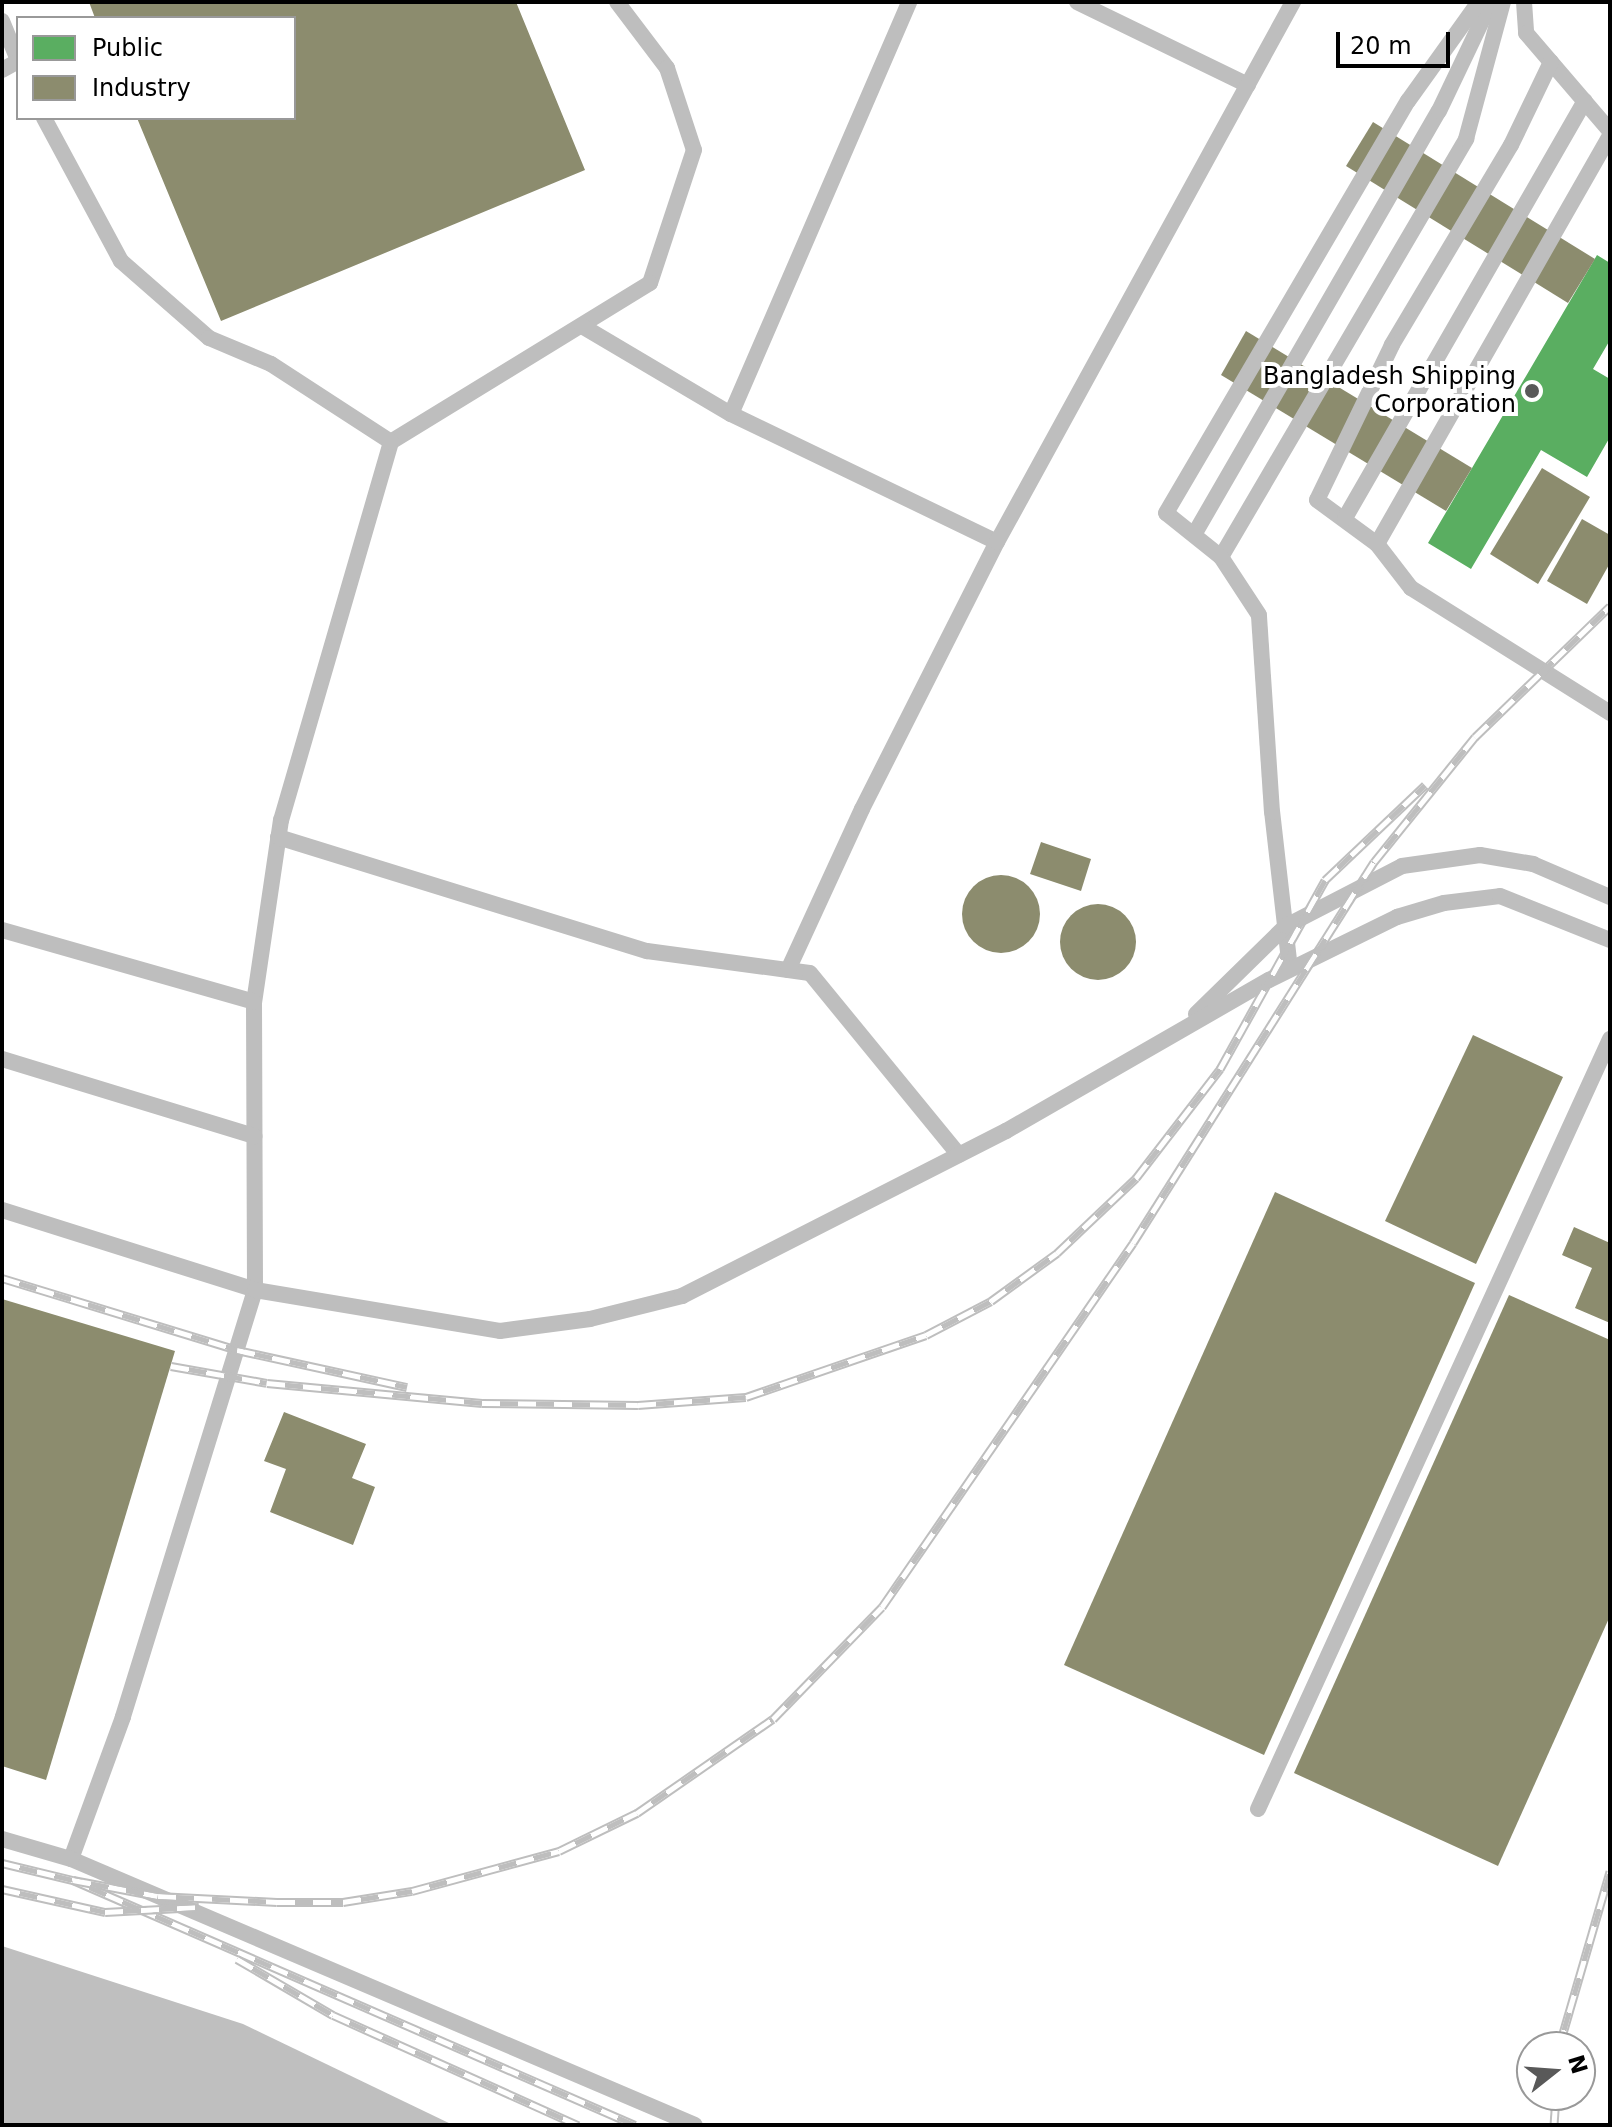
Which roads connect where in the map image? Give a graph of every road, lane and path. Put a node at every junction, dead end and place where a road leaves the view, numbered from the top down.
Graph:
1 (617, 2) edge
2 (909, 2) edge
3 (1077, 2) edge
4 (1293, 2) edge
5 (1479, 2) edge
6 (1491, 2) edge
7 (1503, 2) edge
8 (1524, 2) edge
9 (2, 21) edge
10 (16, 56) edge
11 (1551, 62) junction
12 (1248, 85) junction
13 (1585, 101) junction
14 (45, 120) edge
15 (1610, 133) edge
16 (582, 326) junction
17 (731, 414) junction
18 (391, 442) junction
19 (1345, 518) junction
20 (1195, 533) junction
21 (997, 542) junction
22 (1377, 544) junction
23 (1221, 557) junction
24 (1610, 713) edge
25 (278, 837) junction
26 (1610, 897) edge
27 (1286, 926) junction
28 (2, 930) edge
29 (1610, 940) edge
30 (1290, 969) junction
31 (788, 970) junction
32 (254, 1002) junction
33 (1178, 1032) junction
34 (1610, 1039) edge
35 (2, 1059) edge
36 (254, 1136) junction
37 (959, 1155) junction
38 (2, 1210) edge
39 (255, 1290) junction
40 (1258, 1809) dead end
41 (2, 1839) edge
42 (71, 1859) junction
43 (695, 2125) edge

1 - 16 lane
2 - 17 lane
3 - 12 lane
4 - 12 lane
5 - 20 lane
6 - 20 lane
7 - 23 lane
8 - 11 lane
9 - 10 lane
11 - 13 lane
11 - 19 lane
12 - 21 lane
13 - 15 lane
13 - 19 lane
14 - 18 lane
15 - 22 lane
16 - 17 lane
16 - 18 lane
17 - 21 lane
18 - 25 lane
19 - 22 lane
20 - 23 lane
21 - 31 lane
22 - 24 lane
23 - 27 lane
25 - 31 lane
25 - 32 lane
26 - 27 lane
27 - 30 lane
27 - 33 lane
28 - 32 lane
29 - 30 lane
30 - 33 lane
31 - 37 lane
32 - 36 lane
33 - 37 lane
34 - 40 lane
35 - 36 lane
36 - 39 lane
37 - 39 lane
38 - 39 lane
39 - 42 lane
41 - 42 lane
42 - 43 lane

